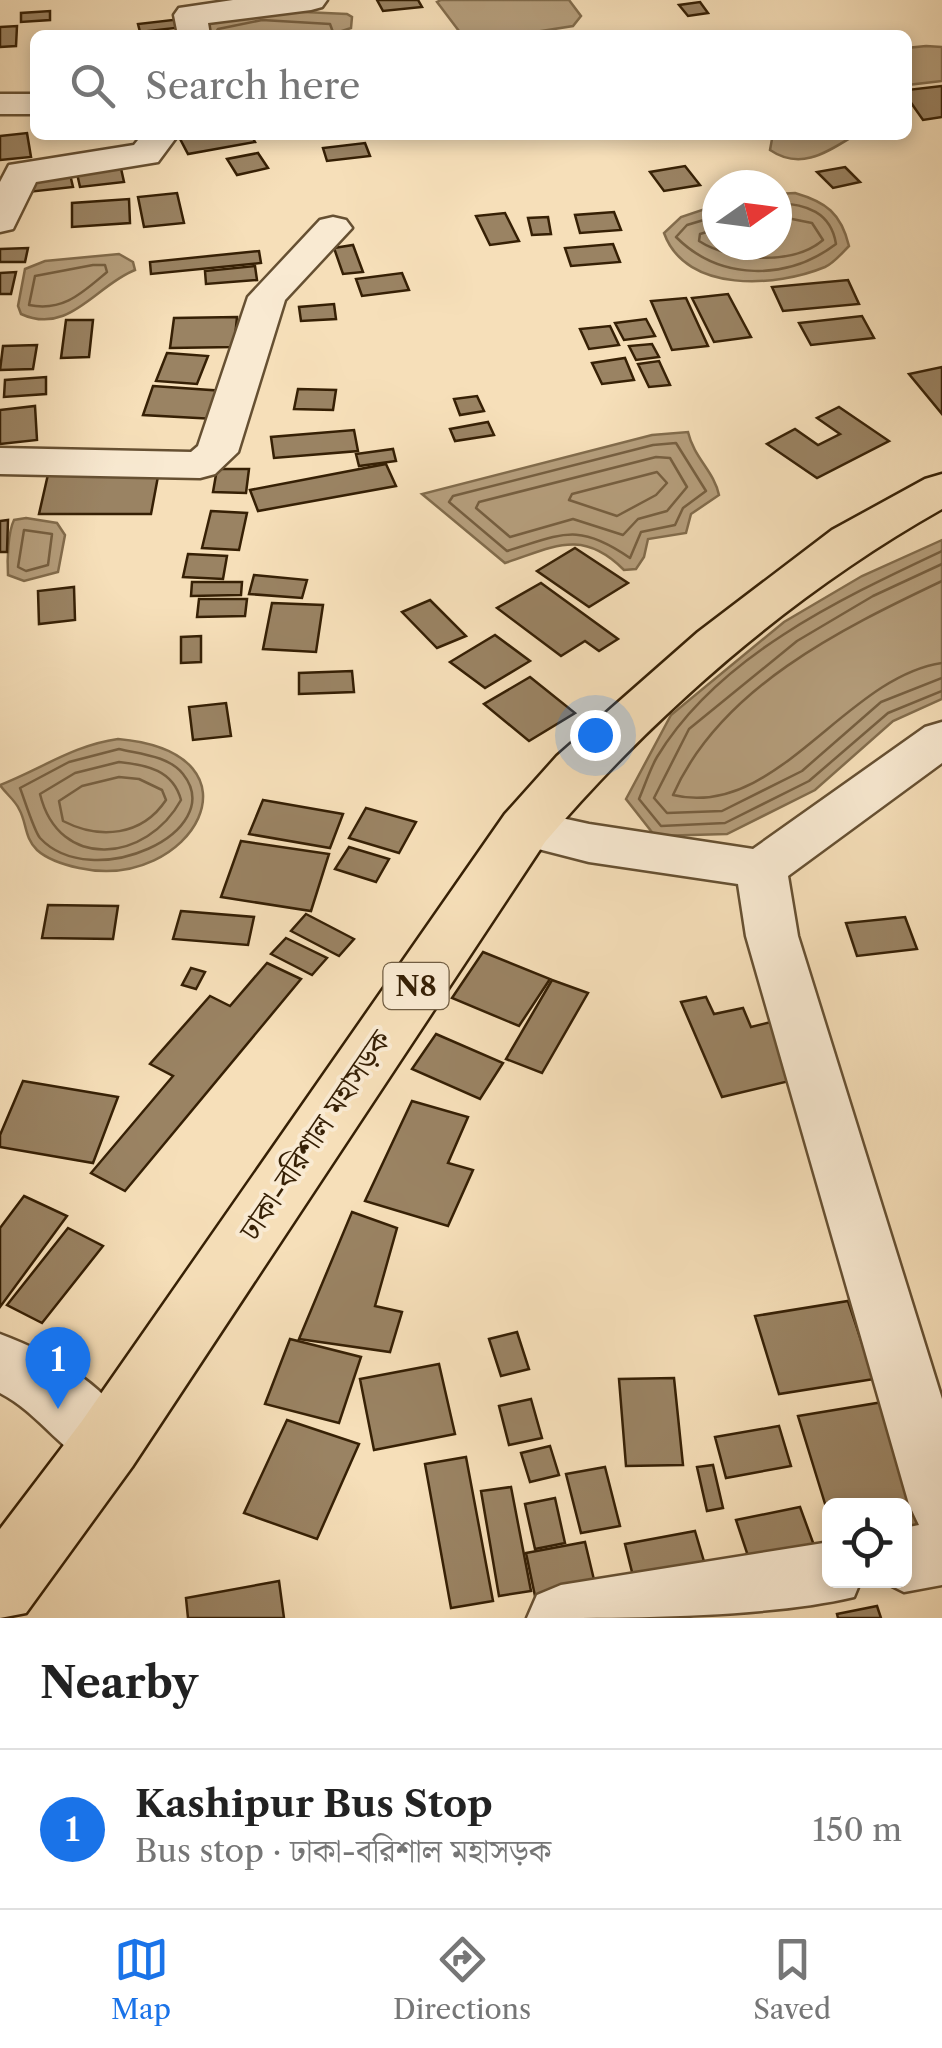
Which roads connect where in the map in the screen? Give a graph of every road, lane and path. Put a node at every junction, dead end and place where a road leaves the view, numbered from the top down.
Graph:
1 (311, 0) edge
2 (193, 30) edge
3 (0, 104) edge
4 (30, 104) edge
5 (78, 140) edge
6 (156, 140) edge
7 (108, 159) junction
8 (0, 221) edge
9 (333, 228) dead end
10 (0, 461) edge
11 (942, 489) edge
12 (942, 738) edge
13 (525, 828) junction
14 (761, 869) junction
15 (0, 1362) edge
16 (107, 1444) junction
17 (942, 1504) edge
18 (942, 1553) edge
19 (912, 1559) edge
20 (822, 1575) edge
21 (0, 1588) edge
22 (562, 1618) edge

1 - 2 street
3 - 4 street
5 - 7 street
6 - 7 street
7 - 8 street
9 - 10 street
11 - 13 highway, ঢাকা-বরিশাল মহাসড়ক / N8
12 - 14 street
13 - 14 street
13 - 16 highway, ঢাকা-বরিশাল মহাসড়ক / N8
14 - 17 street
15 - 16 street
16 - 21 highway, ঢাকা-বরিশাল মহাসড়ক / N8
18 - 19 street
20 - 22 street

